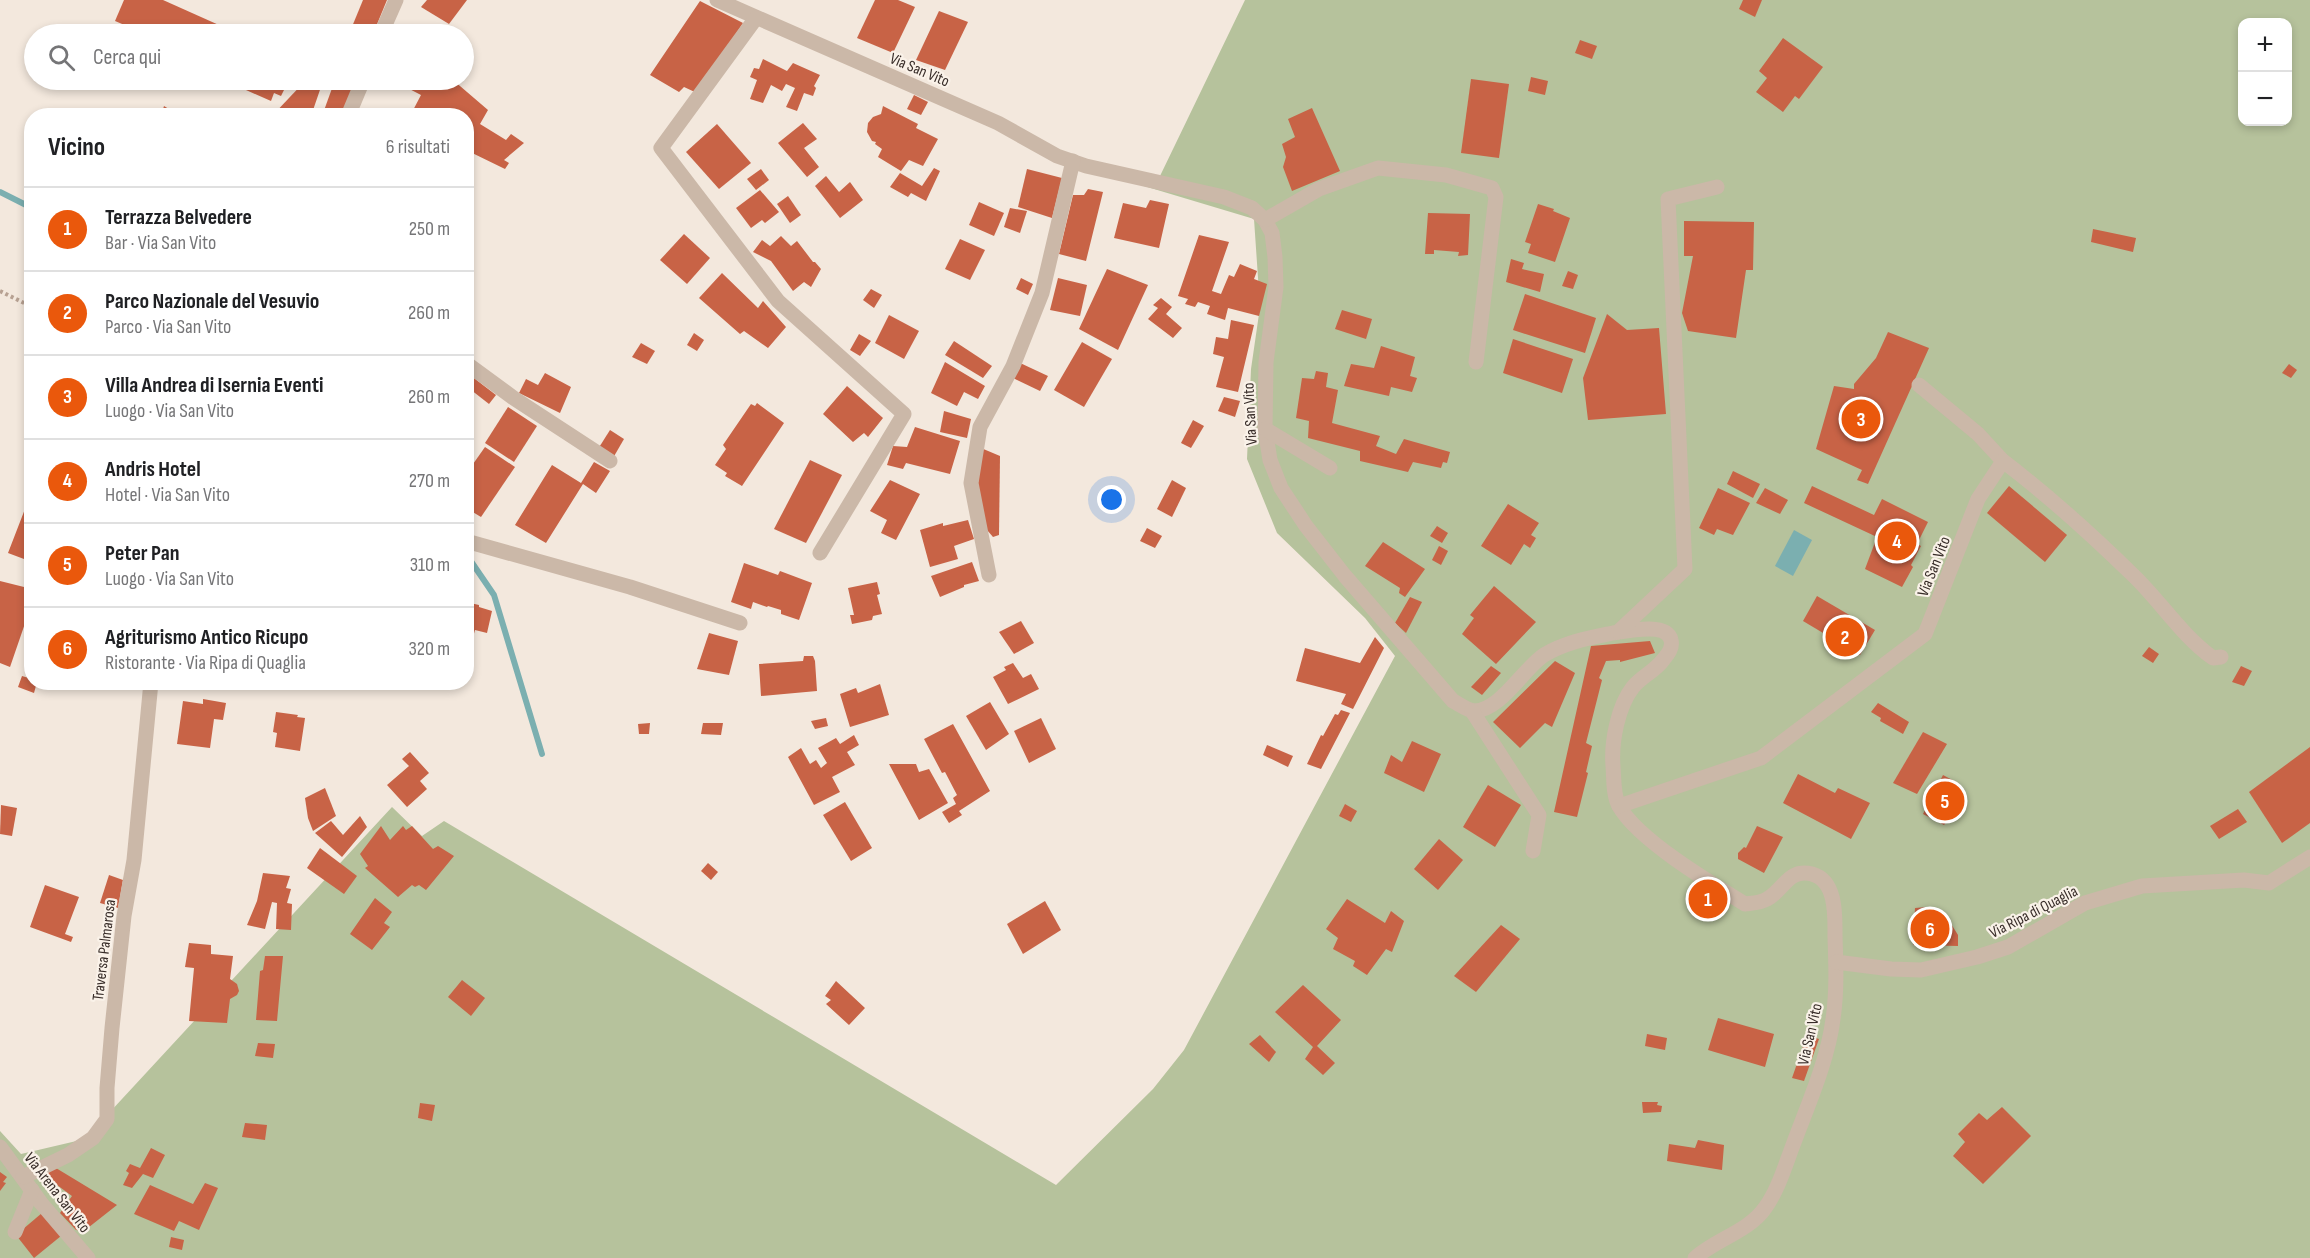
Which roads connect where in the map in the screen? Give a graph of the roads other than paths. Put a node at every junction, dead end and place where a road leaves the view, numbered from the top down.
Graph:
1 (396, 0) edge
2 (717, 0) edge
3 (756, 18) junction
4 (385, 24) edge
5 (359, 90) edge
6 (351, 108) edge
7 (1073, 161) junction
8 (1717, 187) dead end
9 (1265, 220) junction
10 (1476, 362) dead end
11 (474, 369) edge
12 (1919, 385) dead end
13 (1265, 429) junction
14 (2003, 460) junction
15 (610, 461) dead end
16 (1330, 468) dead end
17 (474, 543) edge
18 (820, 553) dead end
19 (989, 575) dead end
20 (740, 622) dead end
21 (1618, 632) junction
22 (2221, 657) dead end
23 (150, 690) edge
24 (1472, 711) junction
25 (1619, 806) junction
26 (1533, 851) dead end
27 (2310, 857) edge
28 (1836, 962) junction
29 (0, 1147) edge
30 (23, 1177) junction
31 (32, 1190) junction
32 (15, 1232) dead end
33 (88, 1258) edge
34 (1695, 1258) edge

1 - 4 street
2 - 3 street, Via San Vito
3 - 7 street, Via San Vito
3 - 18 street
5 - 6 street
7 - 9 street, Via San Vito
7 - 19 street
8 - 21 street
9 - 10 street
9 - 13 street, Via San Vito
11 - 15 street
12 - 14 street
13 - 16 street
13 - 24 street, Via San Vito
14 - 22 street
14 - 25 street, Via San Vito
17 - 20 street
21 - 24 street, Via San Vito
21 - 25 street, Via San Vito
23 - 30 street, Traversa Palmarosa
24 - 26 street
25 - 28 street, Via San Vito
27 - 28 street, Via Ripa di Quaglia
28 - 34 street, Via San Vito
29 - 30 street, Via Arena San Vito
30 - 31 street, Via Arena San Vito
31 - 32 street
31 - 33 street, Via Arena San Vito

